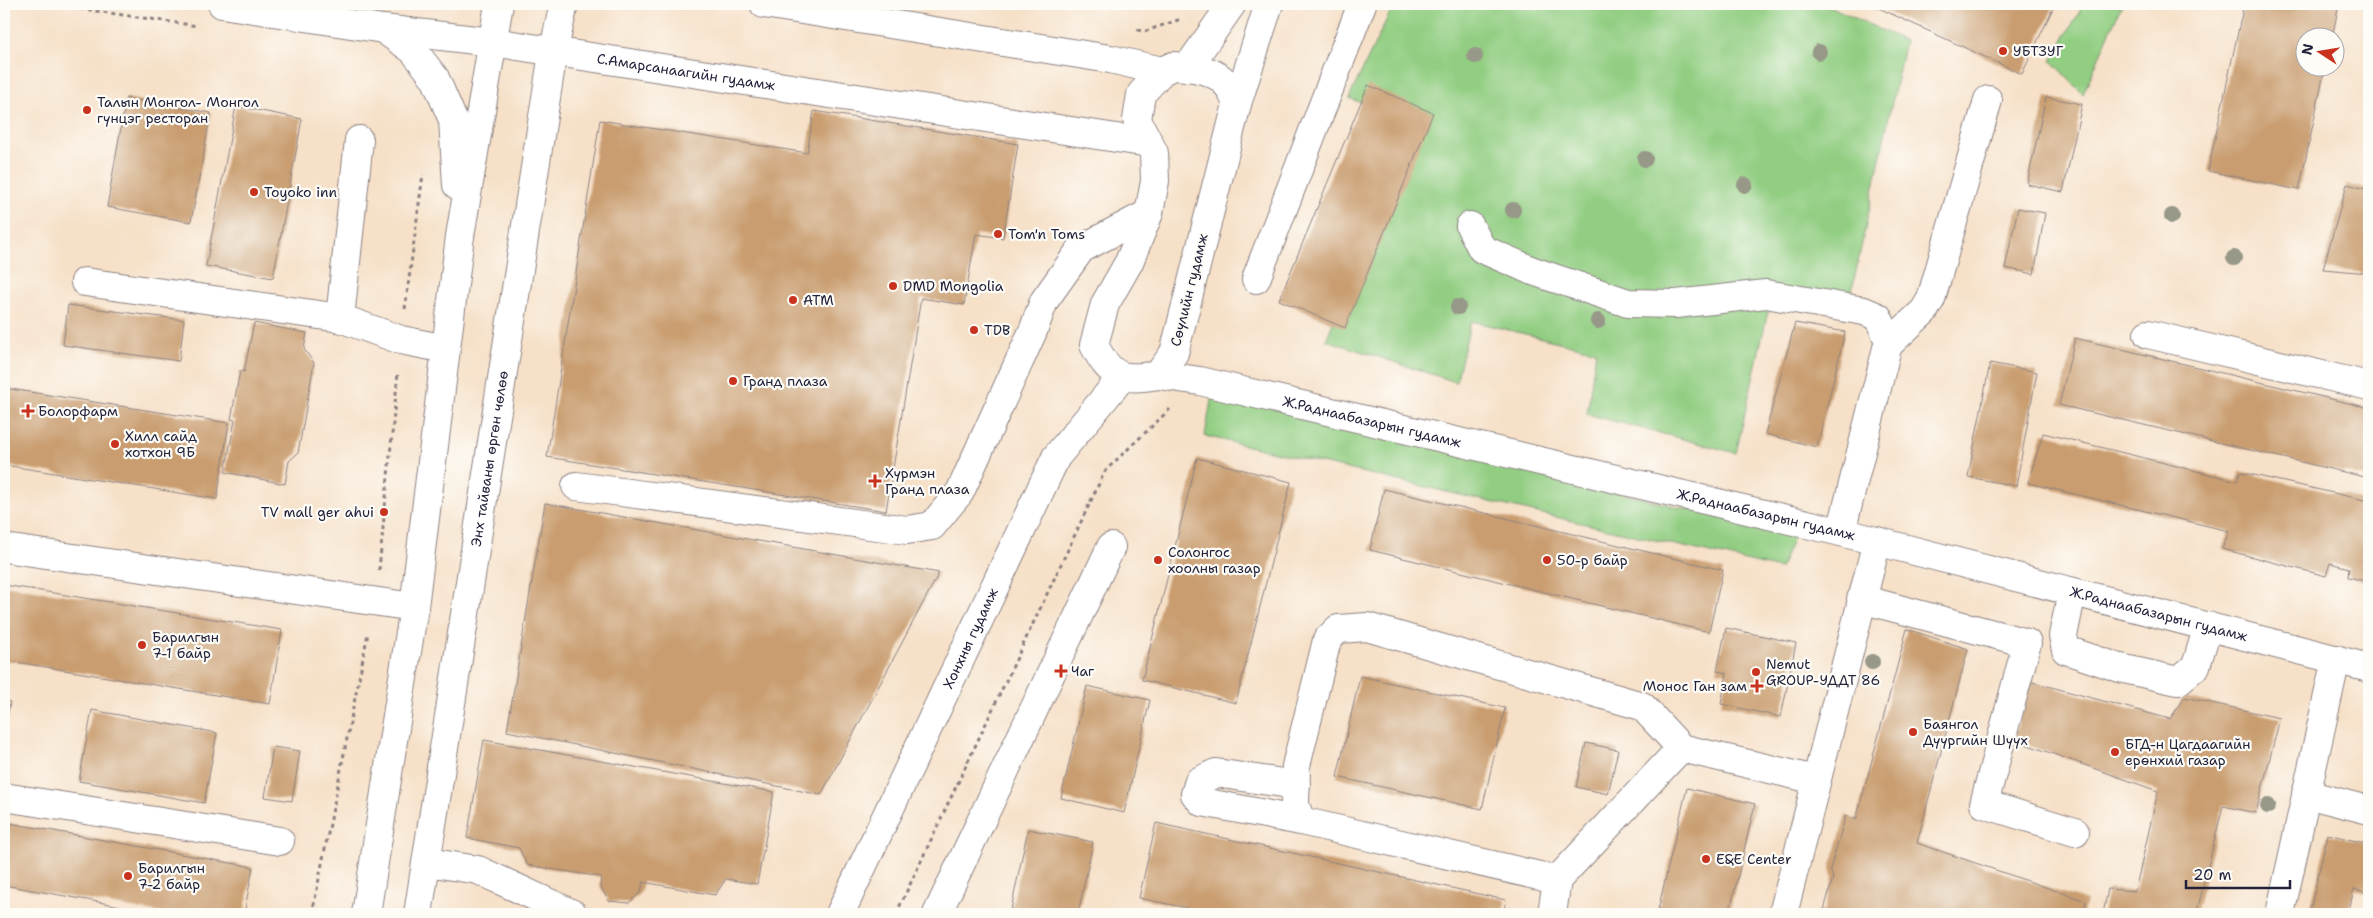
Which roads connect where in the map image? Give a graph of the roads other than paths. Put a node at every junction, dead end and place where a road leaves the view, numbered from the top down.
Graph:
1 (222, 4) edge
2 (500, 4) edge
3 (564, 4) edge
4 (764, 4) edge
5 (1232, 4) edge
6 (1269, 4) edge
7 (1362, 4) edge
8 (383, 29) junction
9 (492, 42) junction
10 (553, 53) junction
11 (1175, 69) junction
12 (1988, 100) dead end
13 (1237, 104) junction
14 (359, 140) dead end
15 (1149, 143) junction
16 (1149, 213) junction
17 (1470, 226) dead end
18 (460, 236) junction
19 (1256, 279) dead end
20 (85, 282) dead end
21 (340, 318) junction
22 (2148, 334) dead end
23 (1890, 343) junction
24 (446, 349) junction
25 (1158, 375) junction
26 (1122, 377) junction
27 (2369, 386) edge
28 (576, 486) dead end
29 (1841, 532) junction
30 (1876, 541) junction
31 (1110, 547) dead end
32 (4, 548) edge
33 (2072, 592) junction
34 (1861, 599) junction
35 (414, 607) junction
36 (2208, 626) junction
37 (2027, 642) junction
38 (2066, 650) junction
39 (2336, 659) junction
40 (2369, 668) edge
41 (1681, 748) junction
42 (1816, 780) junction
43 (1296, 785) junction
44 (2306, 794) junction
45 (4, 797) edge
46 (2369, 810) edge
47 (1301, 821) junction
48 (2075, 832) dead end
49 (280, 841) dead end
50 (427, 862) junction
51 (1557, 880) junction
52 (366, 914) edge
53 (418, 914) edge
54 (573, 914) edge
55 (840, 914) edge
56 (938, 914) edge
57 (1552, 914) edge
58 (1783, 914) edge
59 (2280, 914) edge

1 - 8 main road, С.Амарсанаагийн гудамж
2 - 9 main road
3 - 10 main road, Энх тайваны өргөн чөлөө
4 - 11 main road
5 - 11 main road
6 - 13 main road, Сөүлийн гудамж
7 - 19 main road
8 - 9 main road, С.Амарсанаагийн гудамж
8 - 18 main road
9 - 10 main road, С.Амарсанаагийн гудамж
9 - 18 main road
10 - 15 main road, С.Амарсанаагийн гудамж
10 - 50 main road, Энх тайваны өргөн чөлөө
11 - 13 main road
11 - 15 main road
12 - 23 main road
13 - 25 main road, Сөүлийн гудамж
14 - 21 main road
15 - 16 main road
16 - 26 main road
16 - 28 main road
17 - 23 main road
18 - 24 main road
20 - 21 main road
21 - 24 main road
22 - 27 main road
23 - 29 main road
24 - 35 main road
25 - 26 main road
25 - 29 main road, Ж.Раднаабазарын гудамж
26 - 55 main road, Хонхны гудамж
29 - 30 main road, Ж.Раднаабазарын гудамж
30 - 33 main road, Ж.Раднаабазарын гудамж
30 - 34 main road
31 - 56 main road
32 - 35 main road
33 - 36 main road, Ж.Раднаабазарын гудамж
33 - 38 main road
34 - 37 main road
34 - 42 main road
35 - 52 main road
36 - 38 main road
36 - 39 main road, Ж.Раднаабазарын гудамж
37 - 38 main road
37 - 48 main road
39 - 40 main road, Ж.Раднаабазарын гудамж
39 - 44 main road
41 - 42 main road
41 - 43 main road
41 - 51 main road
42 - 58 main road
43 - 47 main road
43 - 47 main road
44 - 46 main road
44 - 59 main road
45 - 49 main road
47 - 51 main road
50 - 53 main road, Энх тайваны өргөн чөлөө
50 - 54 main road
51 - 57 main road

